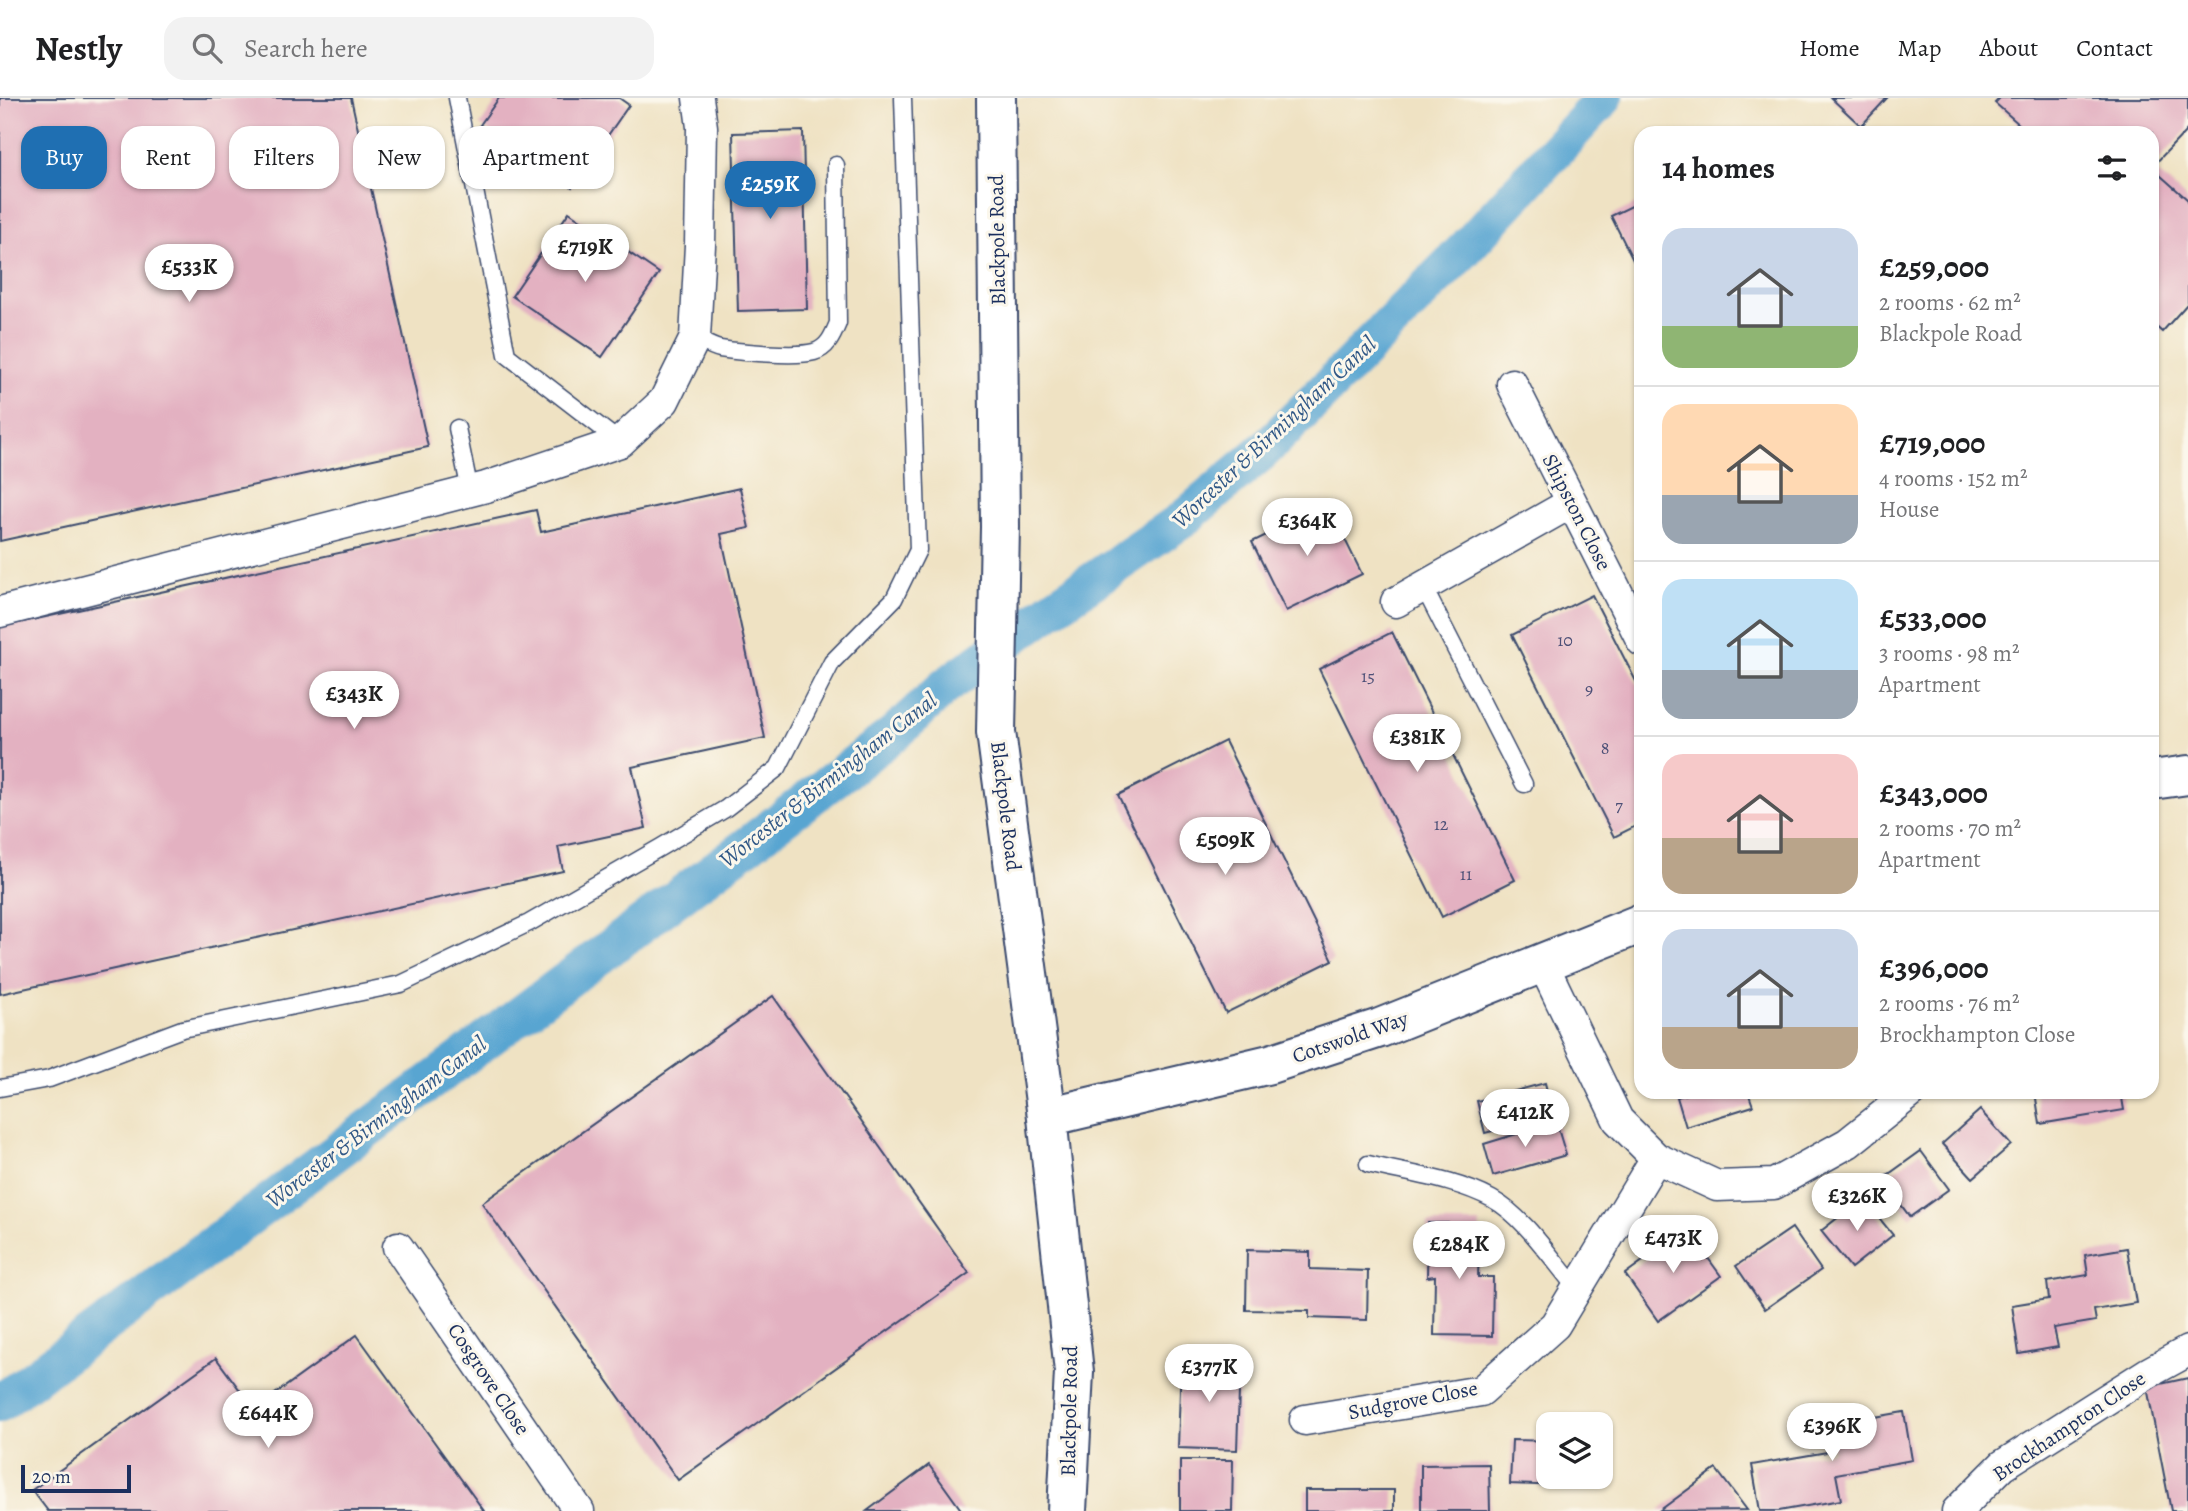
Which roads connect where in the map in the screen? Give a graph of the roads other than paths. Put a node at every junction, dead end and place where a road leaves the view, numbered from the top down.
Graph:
1 (457, 98) edge
2 (698, 98) edge
3 (903, 98) edge
4 (996, 98) edge
5 (836, 165) dead end
6 (695, 338) junction
7 (1512, 384) dead end
8 (457, 428) dead end
9 (620, 442) junction
10 (470, 491) junction
11 (1571, 503) junction
12 (1423, 586) junction
13 (1396, 601) dead end
14 (0, 612) edge
15 (1634, 625) edge
16 (2188, 775) edge
17 (2159, 779) edge
18 (1524, 784) dead end
19 (1634, 925) edge
20 (1542, 962) junction
21 (0, 1088) edge
22 (1901, 1099) edge
23 (1047, 1116) junction
24 (1656, 1158) junction
25 (1368, 1164) dead end
26 (398, 1247) dead end
27 (1577, 1289) junction
28 (2188, 1351) edge
29 (1305, 1419) dead end
30 (579, 1511) edge
31 (1067, 1511) edge
32 (1958, 1511) edge

1 - 9 lane
2 - 6 street
3 - 21 lane
4 - 23 main road, Blackpole Road
5 - 6 lane
6 - 9 street
7 - 11 street, Shipston Close
8 - 10 lane
9 - 10 street
10 - 14 street
11 - 12 street
11 - 15 street, Shipston Close
12 - 13 street
12 - 18 lane
16 - 17 main road
19 - 20 main road, Cotswold Way
20 - 23 main road, Cotswold Way
20 - 24 street
22 - 24 street
23 - 31 main road, Blackpole Road
24 - 27 street, Sudgrove Close
25 - 27 lane
26 - 30 street, Cosgrove Close
27 - 29 street, Sudgrove Close
28 - 32 street, Brockhampton Close

